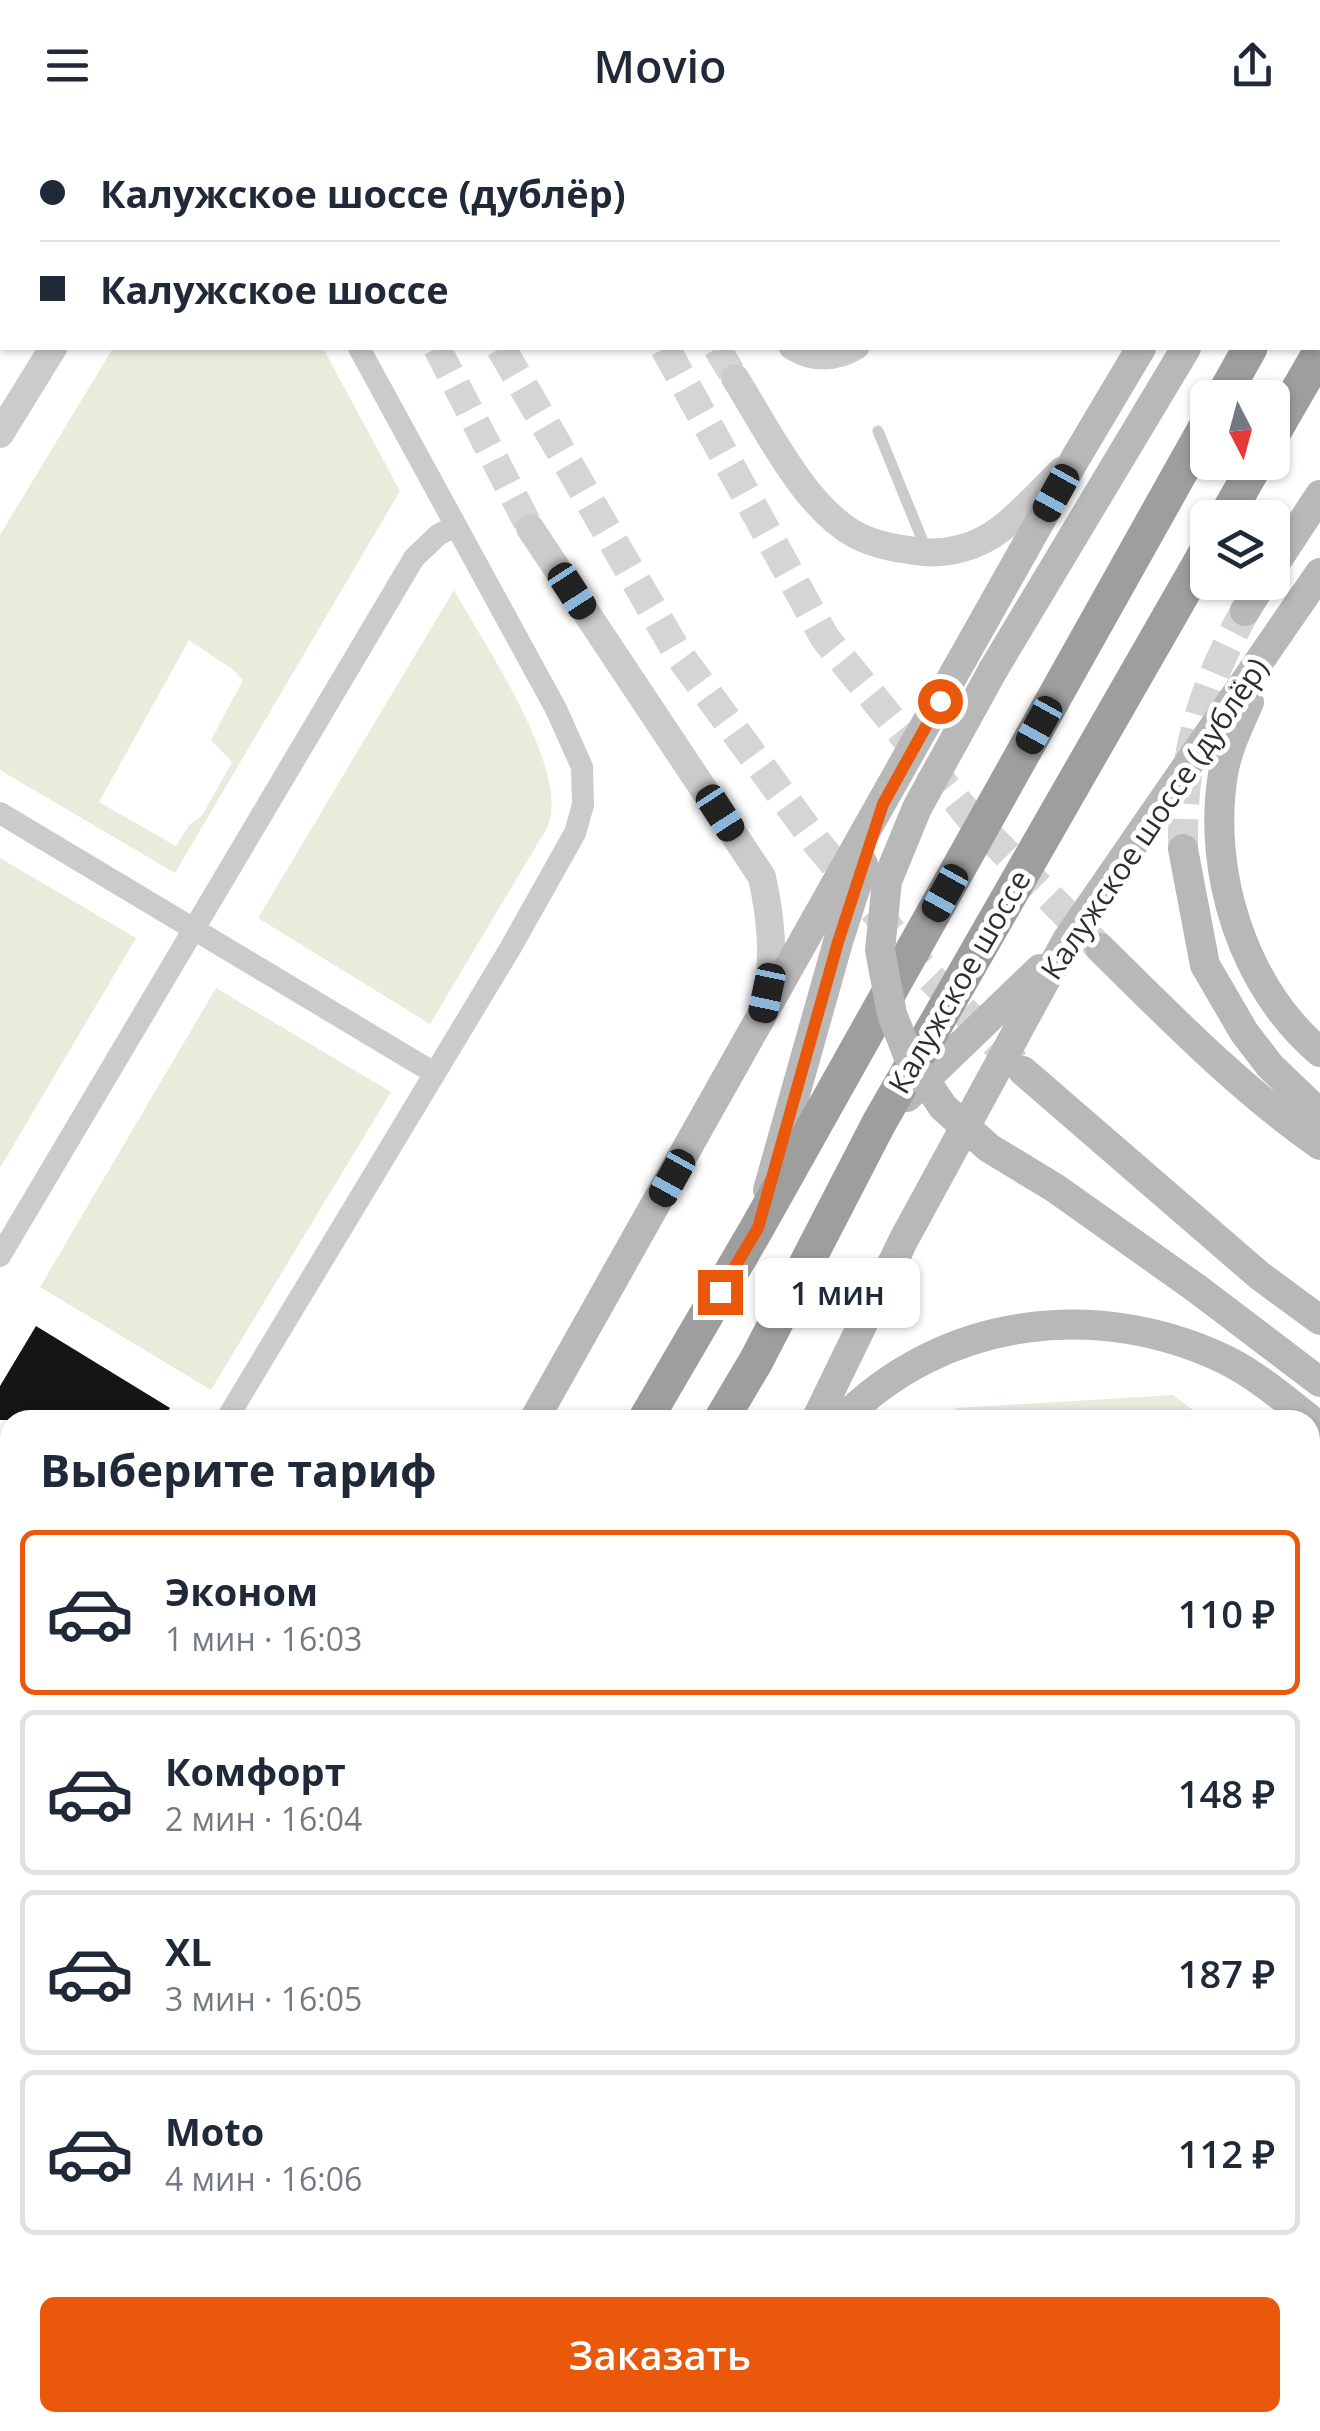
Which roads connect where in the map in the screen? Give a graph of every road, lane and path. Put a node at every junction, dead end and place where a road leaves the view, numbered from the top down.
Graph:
1 (52, 350) edge
2 (360, 350) edge
3 (794, 350) edge
4 (854, 350) edge
5 (1141, 350) edge
6 (1185, 350) edge
7 (1249, 350) edge
8 (1320, 352) edge
9 (735, 378) tunnel mouth
10 (1232, 380) edge
11 (1290, 404) edge
12 (878, 431) dead end
13 (0, 434) edge
14 (1190, 456) edge
15 (1075, 458) junction
16 (1320, 495) edge
17 (455, 526) junction
18 (530, 528) tunnel mouth
19 (1290, 541) edge
20 (928, 553) junction
21 (1320, 573) edge
22 (1190, 580) edge
23 (1252, 600) edge
24 (1245, 611) tunnel mouth
25 (1274, 644) junction
26 (883, 804) junction
27 (0, 813) edge
28 (1183, 849) tunnel mouth
29 (196, 929) junction
30 (1067, 940) junction
31 (1100, 948) tunnel mouth
32 (762, 1017) junction
33 (1320, 1052) edge
34 (1023, 1071) tunnel mouth
35 (434, 1074) junction
36 (1320, 1114) edge
37 (879, 1123) junction
38 (1320, 1144) edge
39 (758, 1228) junction
40 (0, 1256) edge
41 (1320, 1320) edge
42 (756, 1361) junction
43 (1320, 1382) edge
44 (232, 1410) edge
45 (540, 1410) edge
46 (651, 1410) edge
47 (727, 1410) edge
48 (735, 1410) edge
49 (821, 1410) edge
50 (852, 1410) edge
51 (1296, 1410) edge

1 - 13 street
2 - 17 street
3 - 4 street
5 - 15 main road
6 - 43 main road, bridge
7 - 10 highway
8 - 11 highway
9 - 20 street
12 - 20 lane
14 - 39 highway, Калужское шоссе
15 - 20 street
15 - 26 main road
16 - 19 main road
17 - 29 street
17 - 35 street
18 - 32 street
21 - 25 main road
22 - 37 highway, Калужское шоссе
23 - 24 main road
25 - 30 main road, Калужское шоссе (дублёр)
25 - 33 main road
26 - 32 main road
26 - 39 main road
27 - 29 street
28 - 36 main road
29 - 35 street
29 - 40 street
30 - 37 main road
30 - 49 main road, Калужское шоссе (дублёр)
31 - 38 main road
32 - 45 main road
34 - 41 main road
35 - 44 street
37 - 42 highway, Калужское шоссе
39 - 46 highway, Калужское шоссе
42 - 47 highway, Калужское шоссе
42 - 48 street
50 - 51 main road

